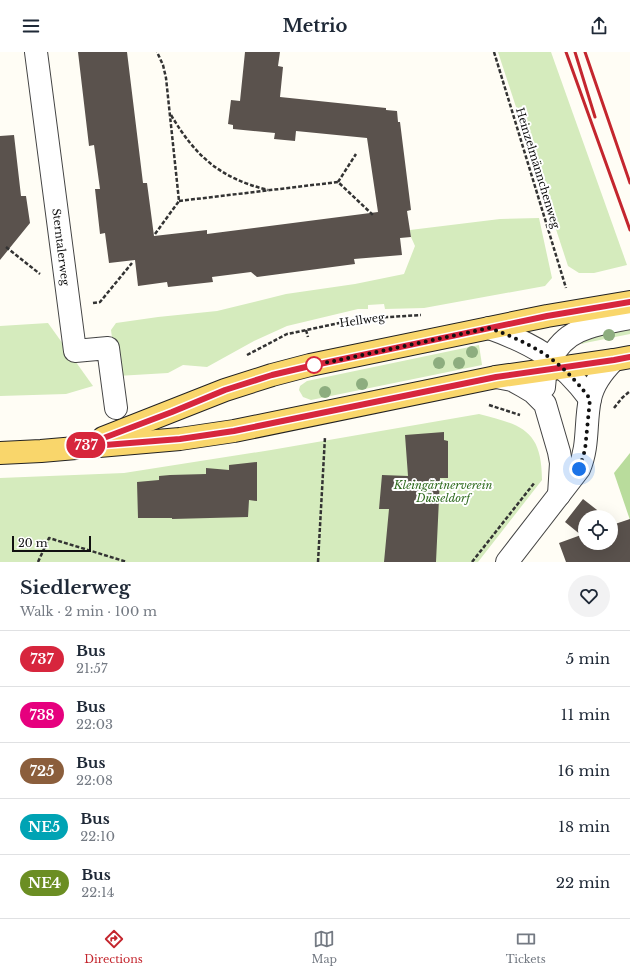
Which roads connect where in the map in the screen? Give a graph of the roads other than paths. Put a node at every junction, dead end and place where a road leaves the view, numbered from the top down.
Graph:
1 (36, 52) edge
2 (630, 302) edge
3 (630, 318) edge
4 (489, 328) junction
5 (622, 358) edge
6 (553, 365) junction
7 (496, 377) junction
8 (590, 399) junction
9 (545, 404) junction
10 (116, 408) dead end
11 (80, 447) junction
12 (0, 453) edge
13 (559, 495) junction
14 (507, 562) edge

1 - 10 street, Sterntalerweg
2 - 4 main road
3 - 6 street
4 - 6 street
4 - 11 main road
5 - 6 main road
5 - 8 street
6 - 7 main road
6 - 8 street
6 - 9 street
7 - 9 street
7 - 11 main road
8 - 13 street
9 - 13 street
11 - 12 main road
13 - 14 street

